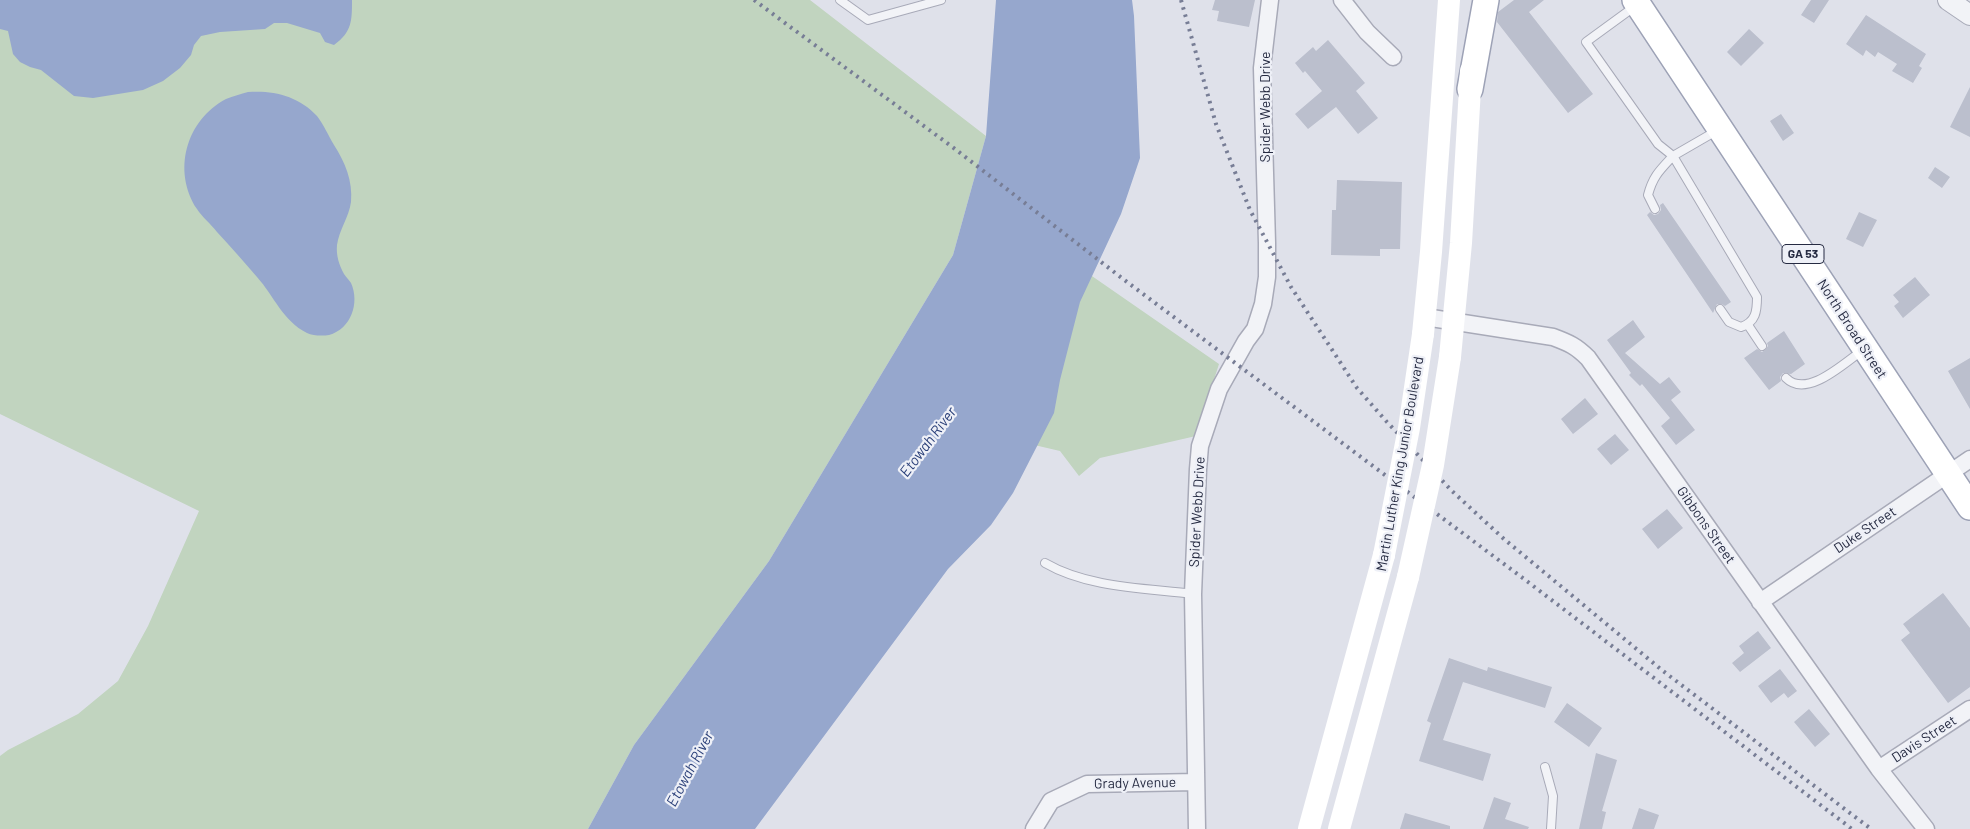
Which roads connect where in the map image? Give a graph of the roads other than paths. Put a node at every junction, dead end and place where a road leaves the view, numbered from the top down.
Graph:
1 (840, 0) edge
2 (941, 0) edge
3 (1270, 0) edge
4 (1342, 0) edge
5 (1477, 0) edge
6 (1486, 0) edge
7 (1948, 0) edge
8 (1637, 2) edge
9 (1444, 5) edge
10 (1970, 15) edge
11 (1393, 57) dead end
12 (1470, 89) junction
13 (1720, 129) junction
14 (1673, 156) junction
15 (1655, 209) dead end
16 (1720, 309) dead end
17 (1453, 322) junction
18 (1748, 325) junction
19 (1424, 326) junction
20 (1762, 346) dead end
21 (1865, 348) junction
22 (1786, 378) dead end
23 (1970, 459) edge
24 (1948, 474) junction
25 (1970, 507) edge
26 (1045, 562) dead end
27 (1193, 594) junction
28 (1760, 602) junction
29 (1970, 709) edge
30 (1545, 767) dead end
31 (1879, 769) junction
32 (1196, 782) junction
33 (1034, 829) edge
34 (1196, 829) edge
35 (1309, 829) edge
36 (1339, 829) edge
37 (1551, 829) edge
38 (1926, 829) edge

1 - 2 lane
3 - 27 street, Spider Webb Drive
4 - 11 street
5 - 12 main road, Martin Luther King Junior Boulevard
6 - 12 main road
7 - 10 street
8 - 13 main road, North Broad Street / GA 53
8 - 14 lane
9 - 19 main road, Martin Luther King Junior Boulevard
12 - 17 main road, Martin Luther King Junior Boulevard
13 - 14 lane
13 - 21 main road, North Broad Street / GA 53
14 - 15 lane
14 - 18 lane
16 - 18 lane
17 - 19 street, Gibbons Street
17 - 28 street, Gibbons Street
17 - 36 main road, Martin Luther King Junior Boulevard, bridge
18 - 20 lane
19 - 35 main road, Martin Luther King Junior Boulevard, bridge
21 - 22 lane
21 - 24 main road, North Broad Street / GA 53
23 - 24 street, Duke Street
24 - 25 main road, North Broad Street / GA 53
24 - 28 street, Duke Street
26 - 27 lane
27 - 32 street, Spider Webb Drive
28 - 31 street, Gibbons Street
29 - 31 street, Davis Street
30 - 37 lane
31 - 38 street, Gibbons Street
32 - 33 street, Grady Avenue
32 - 34 street, Spider Webb Drive

